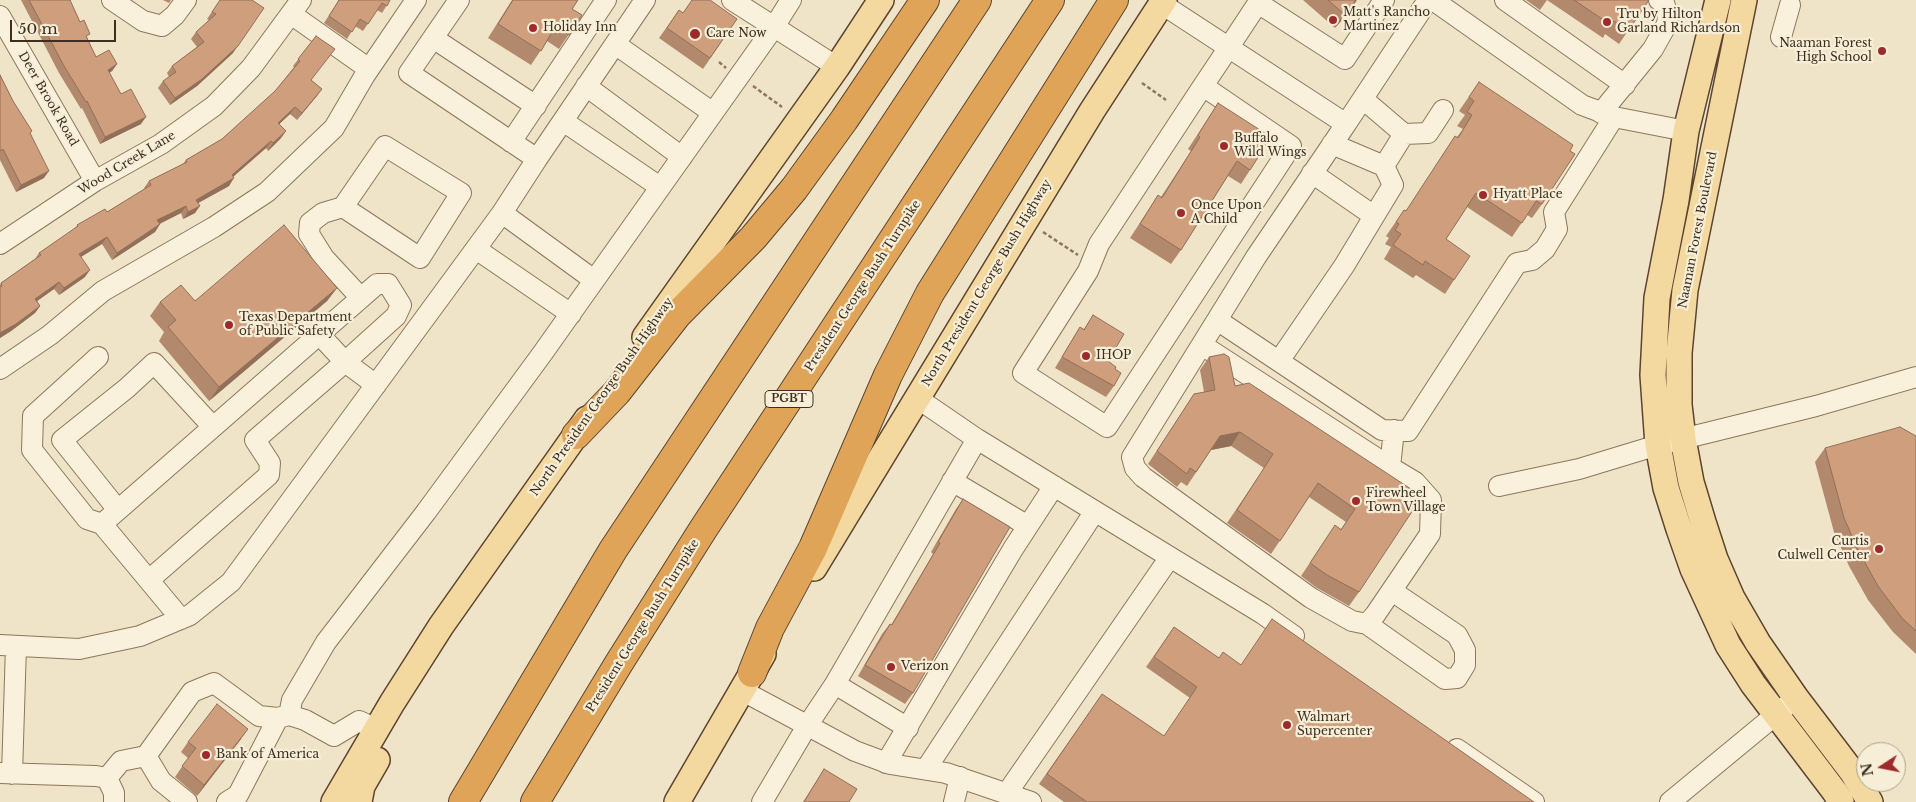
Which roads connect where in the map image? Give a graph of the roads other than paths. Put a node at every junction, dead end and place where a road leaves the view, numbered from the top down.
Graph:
1 (112, 0) edge
2 (186, 0) edge
3 (416, 0) edge
4 (459, 0) edge
5 (606, 0) edge
6 (644, 0) edge
7 (732, 0) edge
8 (792, 0) edge
9 (881, 0) edge
10 (925, 0) edge
11 (977, 0) edge
12 (1050, 0) edge
13 (1114, 0) edge
14 (1384, 0) edge
15 (1428, 0) edge
16 (1433, 0) edge
17 (1505, 0) edge
18 (1659, 0) edge
19 (1718, 0) edge
20 (1744, 0) edge
21 (1259, 1) edge
22 (1163, 2) edge
23 (296, 5) edge
24 (1790, 5) dead end
25 (0, 16) edge
26 (774, 27) junction
27 (1781, 37) dead end
28 (433, 38) junction
29 (615, 44) junction
30 (1229, 47) junction
31 (837, 67) junction
32 (369, 69) junction
33 (1625, 85) junction
34 (586, 86) junction
35 (1203, 86) junction
36 (1362, 99) junction
37 (536, 106) junction
38 (1443, 110) dead end
39 (713, 113) junction
40 (1607, 115) junction
41 (563, 121) junction
42 (1346, 124) junction
43 (1686, 131) junction
44 (1404, 134) junction
45 (511, 142) junction
46 (1332, 144) junction
47 (682, 156) junction
48 (536, 159) junction
49 (1384, 166) junction
50 (1312, 173) junction
51 (1708, 177) junction
52 (95, 181) junction
53 (660, 187) junction
54 (343, 207) junction
55 (502, 213) junction
56 (1374, 216) junction
57 (1, 240) edge
58 (476, 249) junction
59 (594, 280) junction
60 (361, 298) junction
61 (570, 314) junction
62 (1218, 320) junction
63 (319, 334) junction
64 (1202, 345) junction
65 (98, 357) dead end
66 (1279, 361) junction
67 (346, 362) junction
68 (0, 369) edge
69 (1916, 377) edge
70 (376, 385) junction
71 (917, 398) junction
72 (213, 427) junction
73 (1394, 430) junction
74 (576, 435) junction
75 (976, 439) junction
76 (1683, 439) junction
77 (1658, 445) junction
78 (1390, 467) junction
79 (952, 481) junction
80 (1054, 486) junction
81 (1499, 486) dead end
82 (118, 510) junction
83 (1096, 511) junction
84 (102, 524) junction
85 (1028, 526) junction
86 (1170, 557) junction
87 (148, 580) junction
88 (1392, 591) junction
89 (181, 619) junction
90 (1367, 624) junction
91 (441, 626) junction
92 (8, 645) edge
93 (1312, 648) edge
94 (8, 669) edge
95 (747, 681) junction
96 (835, 684) junction
97 (1796, 698) junction
98 (1776, 714) junction
99 (284, 717) junction
100 (807, 726) junction
101 (908, 728) junction
102 (377, 729) junction
103 (1444, 739) edge
104 (146, 756) junction
105 (886, 763) junction
106 (926, 770) junction
107 (6, 774) edge
108 (960, 777) junction
109 (108, 778) junction
110 (1007, 793) junction
111 (464, 800) edge
112 (114, 802) edge
113 (187, 802) edge
114 (227, 802) edge
115 (334, 802) edge
116 (359, 802) edge
117 (535, 802) edge
118 (677, 802) edge
119 (762, 802) edge
120 (954, 802) edge
121 (1030, 802) edge
122 (1534, 802) edge
123 (1670, 802) edge
124 (1841, 802) edge
125 (1870, 802) edge

1 - 2 street
3 - 32 street
4 - 28 street
5 - 37 street
6 - 29 street
7 - 26 street
8 - 26 street
9 - 31 main road, North President George Bush Highway
10 - 74 highway
11 - 111 highway
12 - 117 highway, President George Bush Turnpike / PGBT
13 - 95 highway
14 - 21 street
15 - 36 street
16 - 40 street
17 - 33 street
18 - 33 street
19 - 43 main road
20 - 51 main road, Naaman Forest Boulevard
21 - 30 street
22 - 30 street
22 - 71 main road, North President George Bush Highway
23 - 32 street
23 - 52 street, Wood Creek Lane
24 - 27 street
25 - 52 street, Deer Brook Road
26 - 31 street
26 - 39 street
28 - 37 street
28 - 45 street
29 - 34 street
29 - 39 street
30 - 35 street
30 - 42 street
31 - 74 main road, North President George Bush Highway
32 - 68 street
33 - 40 street
34 - 41 street
34 - 47 street
35 - 35 street
36 - 42 street
36 - 44 street
37 - 45 street
38 - 44 street
39 - 47 street
40 - 43 street
40 - 73 street
41 - 48 street
41 - 53 street
42 - 46 street
43 - 51 main road
43 - 77 main road
44 - 49 street
45 - 48 street
46 - 49 street
46 - 50 street
47 - 53 street
48 - 55 street
49 - 56 street
50 - 56 street
50 - 62 street
51 - 76 main road, Naaman Forest Boulevard
52 - 57 street, Wood Creek Lane
53 - 59 street
54 - 54 street
54 - 60 street
55 - 58 street
55 - 59 street
56 - 66 street
58 - 61 street
58 - 70 street
59 - 61 street
60 - 63 street
60 - 67 street
61 - 99 street
62 - 64 street
62 - 66 street
63 - 67 street
63 - 72 street
64 - 78 street
64 - 90 street
65 - 84 street
66 - 73 street
67 - 70 street
67 - 87 street
69 - 76 street
70 - 89 street
71 - 75 street
71 - 95 main road, North President George Bush Highway
72 - 82 street
72 - 82 street
73 - 78 street
74 - 91 main road, North President George Bush Highway
75 - 79 street
75 - 80 street
76 - 77 street
76 - 97 main road, Naaman Forest Boulevard
77 - 81 street
77 - 98 main road
78 - 88 street
79 - 85 street
79 - 96 street
80 - 83 street
80 - 85 street
82 - 84 street
83 - 86 street
83 - 106 street
84 - 87 street
85 - 101 street
86 - 93 street
86 - 110 street
87 - 89 street
88 - 90 street
88 - 90 street
89 - 92 street
91 - 102 main road, North President George Bush Highway
91 - 116 main road
92 - 94 street
94 - 107 street
95 - 100 street
95 - 118 main road, North President George Bush Highway
96 - 100 street
96 - 101 street
97 - 98 street
97 - 125 main road, Naaman Forest Boulevard
98 - 123 street
98 - 124 main road
99 - 102 street
99 - 104 street
99 - 114 street
100 - 105 street
100 - 119 street
101 - 105 street
102 - 115 main road, North President George Bush Highway
103 - 122 street
104 - 109 street
104 - 113 street
105 - 106 street
106 - 108 street
107 - 109 street
108 - 110 street
108 - 120 street
109 - 112 street
110 - 121 street

